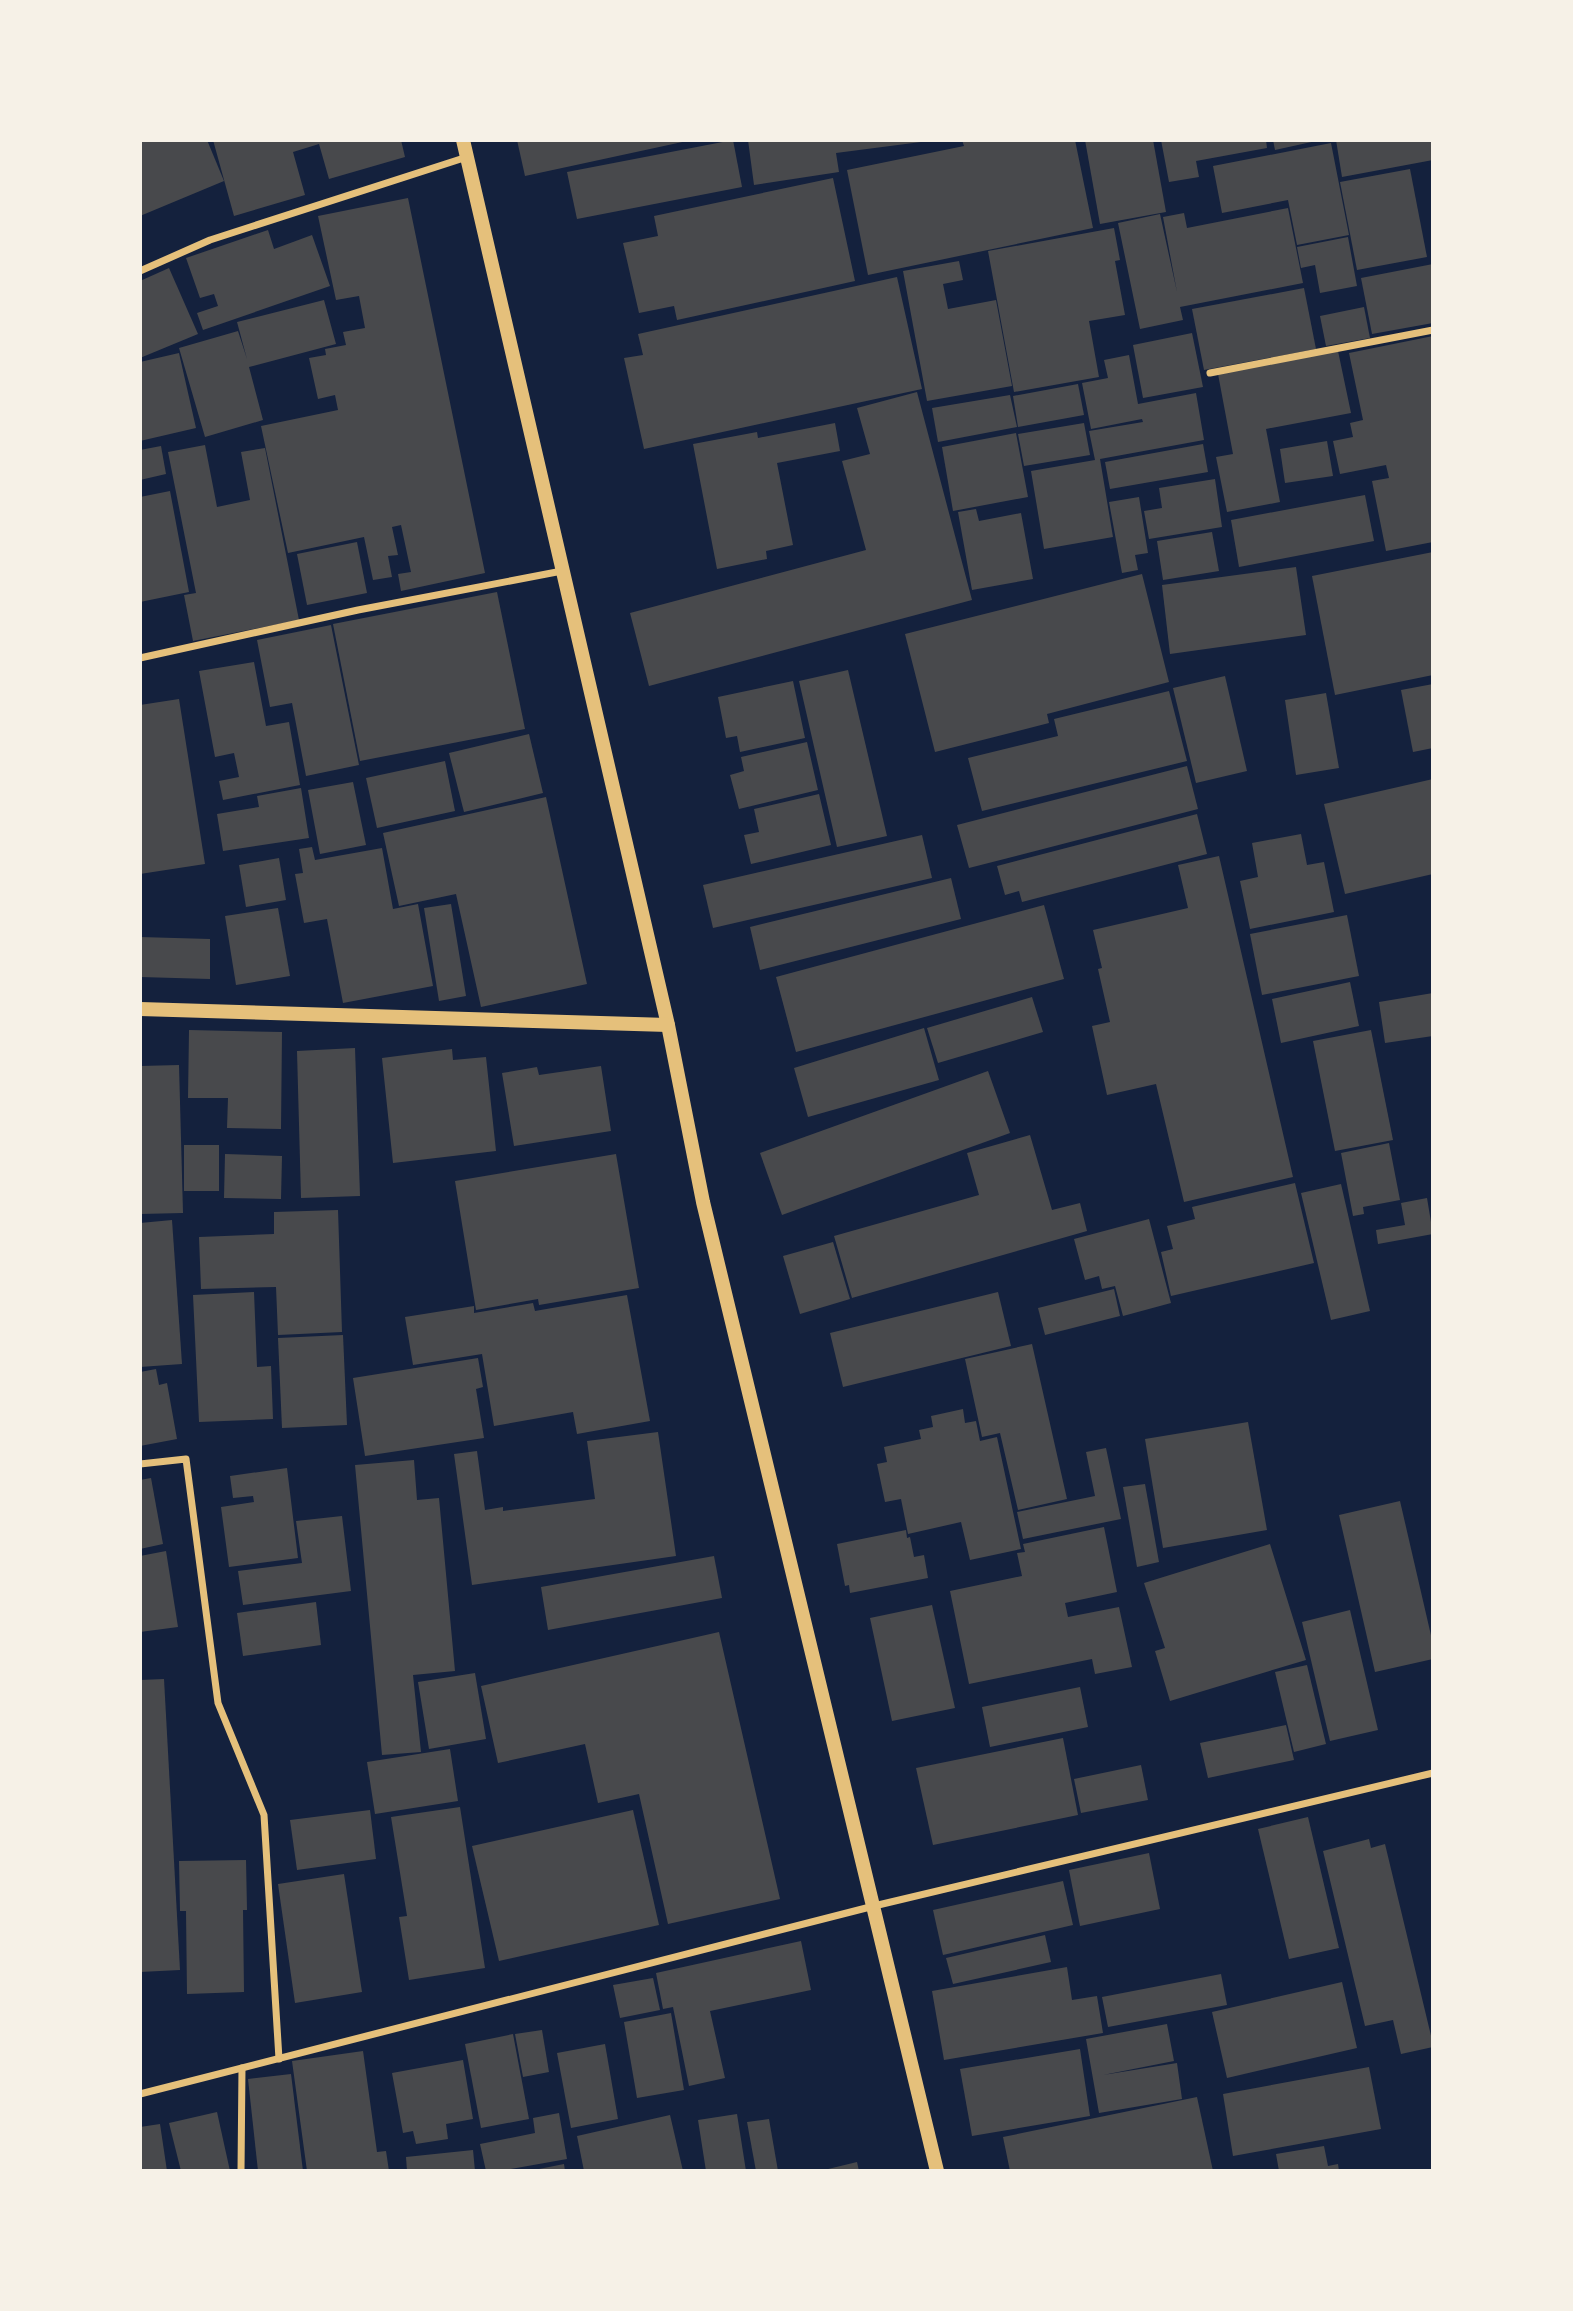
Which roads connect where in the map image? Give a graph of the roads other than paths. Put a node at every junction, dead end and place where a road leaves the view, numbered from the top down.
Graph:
1 (463, 140) edge
2 (467, 157) junction
3 (140, 271) edge
4 (1433, 330) edge
5 (1210, 373) dead end
6 (562, 571) junction
7 (140, 658) edge
8 (140, 1009) edge
9 (668, 1025) junction
10 (140, 1464) edge
11 (1433, 1773) edge
12 (874, 1906) junction
13 (279, 2059) junction
14 (242, 2068) junction
15 (140, 2094) edge
16 (241, 2171) edge
17 (937, 2171) edge

1 - 2 main road
2 - 3 street
2 - 6 main road
4 - 5 street
6 - 7 street
6 - 9 main road
8 - 9 main road
9 - 12 main road
10 - 13 street
11 - 12 street
12 - 13 street
12 - 17 main road
13 - 14 street
14 - 15 street
14 - 16 street

